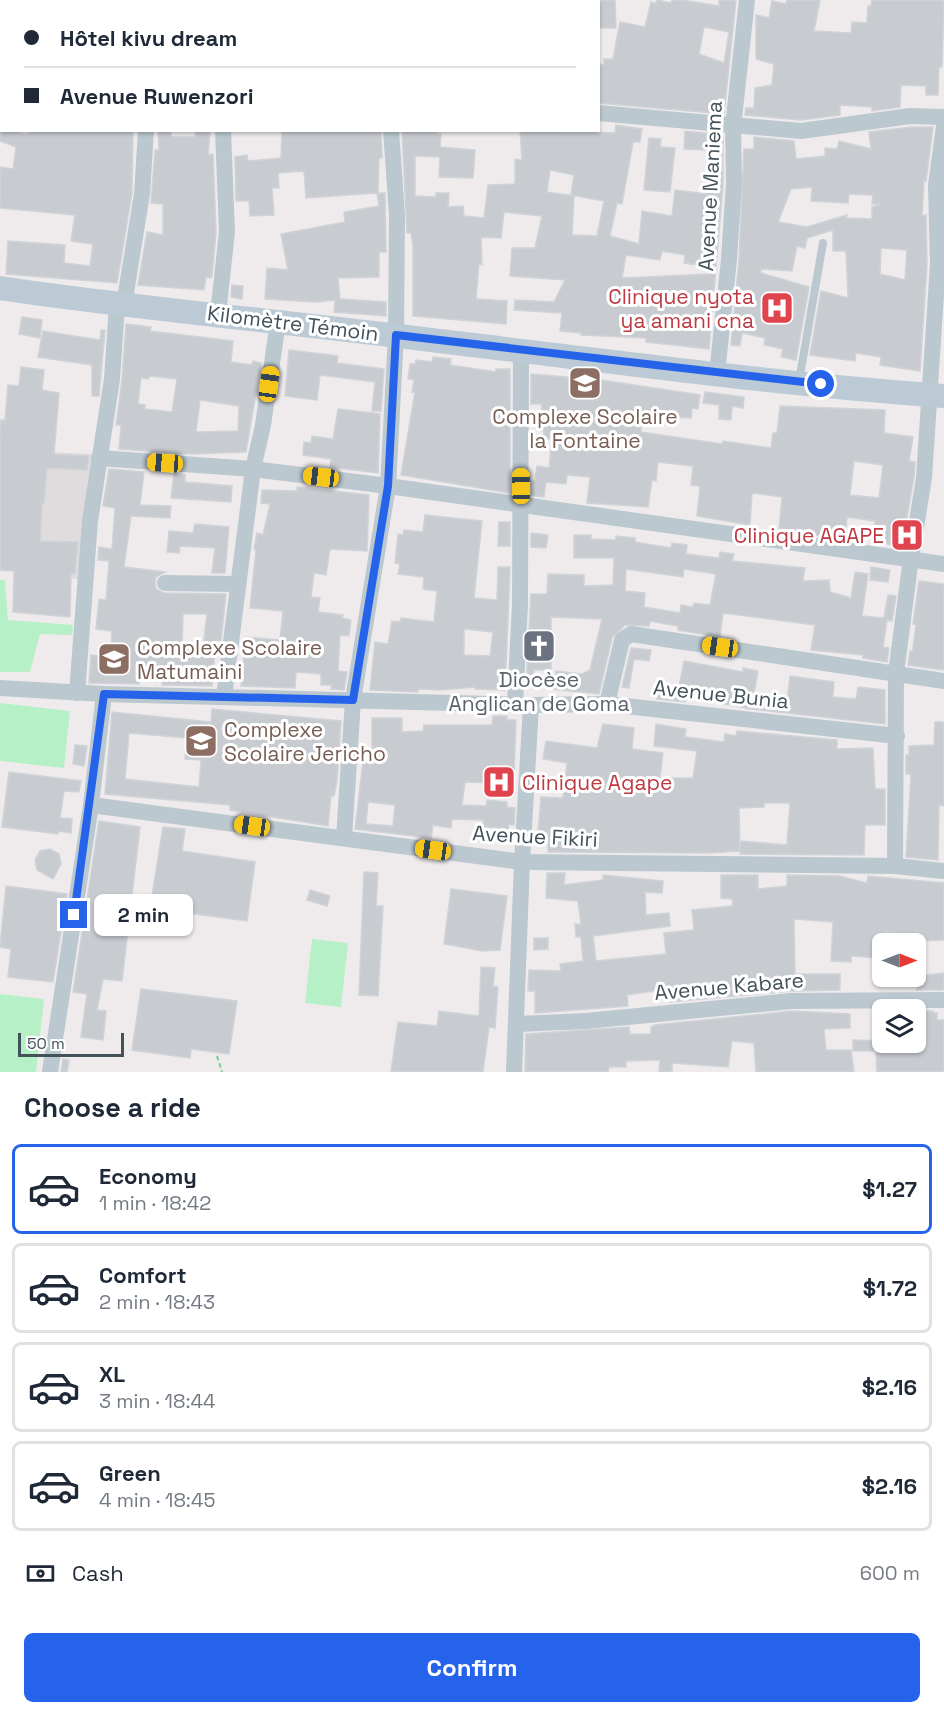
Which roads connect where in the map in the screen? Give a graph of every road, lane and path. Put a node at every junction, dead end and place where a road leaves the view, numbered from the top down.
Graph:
1 (747, 0) edge
2 (600, 112) edge
3 (944, 117) edge
4 (944, 126) edge
5 (733, 127) junction
6 (146, 132) edge
7 (223, 132) edge
8 (391, 132) edge
9 (940, 184) edge
10 (823, 243) dead end
11 (941, 264) edge
12 (0, 288) edge
13 (120, 305) junction
14 (218, 314) junction
15 (279, 322) junction
16 (396, 335) junction
17 (521, 351) junction
18 (717, 374) junction
19 (799, 382) junction
20 (937, 396) edge
21 (99, 458) junction
22 (253, 469) junction
23 (388, 486) junction
24 (522, 505) junction
25 (910, 558) junction
26 (944, 564) edge
27 (165, 583) dead end
28 (238, 584) junction
29 (896, 673) junction
30 (944, 681) edge
31 (0, 688) edge
32 (77, 693) junction
33 (104, 694) junction
34 (224, 697) junction
35 (353, 700) junction
36 (607, 704) junction
37 (523, 705) junction
38 (897, 736) junction
39 (91, 805) junction
40 (344, 838) junction
41 (522, 862) junction
42 (895, 866) junction
43 (944, 871) edge
44 (944, 1000) edge
45 (518, 1024) junction
46 (217, 1056) dead end
47 (50, 1072) edge
48 (222, 1072) edge
49 (514, 1072) edge

1 - 5 street, Avenue Maniema
2 - 5 street
3 - 5 street
4 - 9 street
5 - 18 street, Avenue Maniema
6 - 13 street
7 - 14 street
8 - 16 street
9 - 11 street
10 - 19 lane
11 - 20 street
12 - 13 main road, Kilomètre Témoin
13 - 14 main road, Kilomètre Témoin
13 - 21 street
14 - 15 main road, Kilomètre Témoin
15 - 16 main road, Kilomètre Témoin
15 - 22 street
16 - 17 main road, Kilomètre Témoin
16 - 23 street
17 - 18 main road, Kilomètre Témoin
17 - 24 street
18 - 19 main road, Kilomètre Témoin
19 - 20 main road, Kilomètre Témoin
20 - 25 street
21 - 22 street
21 - 32 street
22 - 23 street
22 - 28 street
23 - 24 street
23 - 35 street
24 - 25 street
24 - 37 street
25 - 26 street
25 - 29 street
27 - 28 street
28 - 34 street
29 - 30 street
29 - 36 street
29 - 38 street
31 - 32 street, Avenue Bunia
32 - 33 street, Avenue Bunia
33 - 34 street, Avenue Bunia
33 - 39 street
34 - 35 street, Avenue Bunia
35 - 37 street, Avenue Bunia
35 - 40 street
36 - 37 street, Avenue Bunia
36 - 38 street, Avenue Bunia
37 - 41 street
38 - 42 street
39 - 40 street, Avenue Fikiri
39 - 47 street
40 - 41 street, Avenue Fikiri
41 - 42 street, Avenue Fikiri
41 - 45 street
42 - 43 street, Avenue Fikiri
44 - 45 street, Avenue Kabare
45 - 49 street
46 - 48 path

